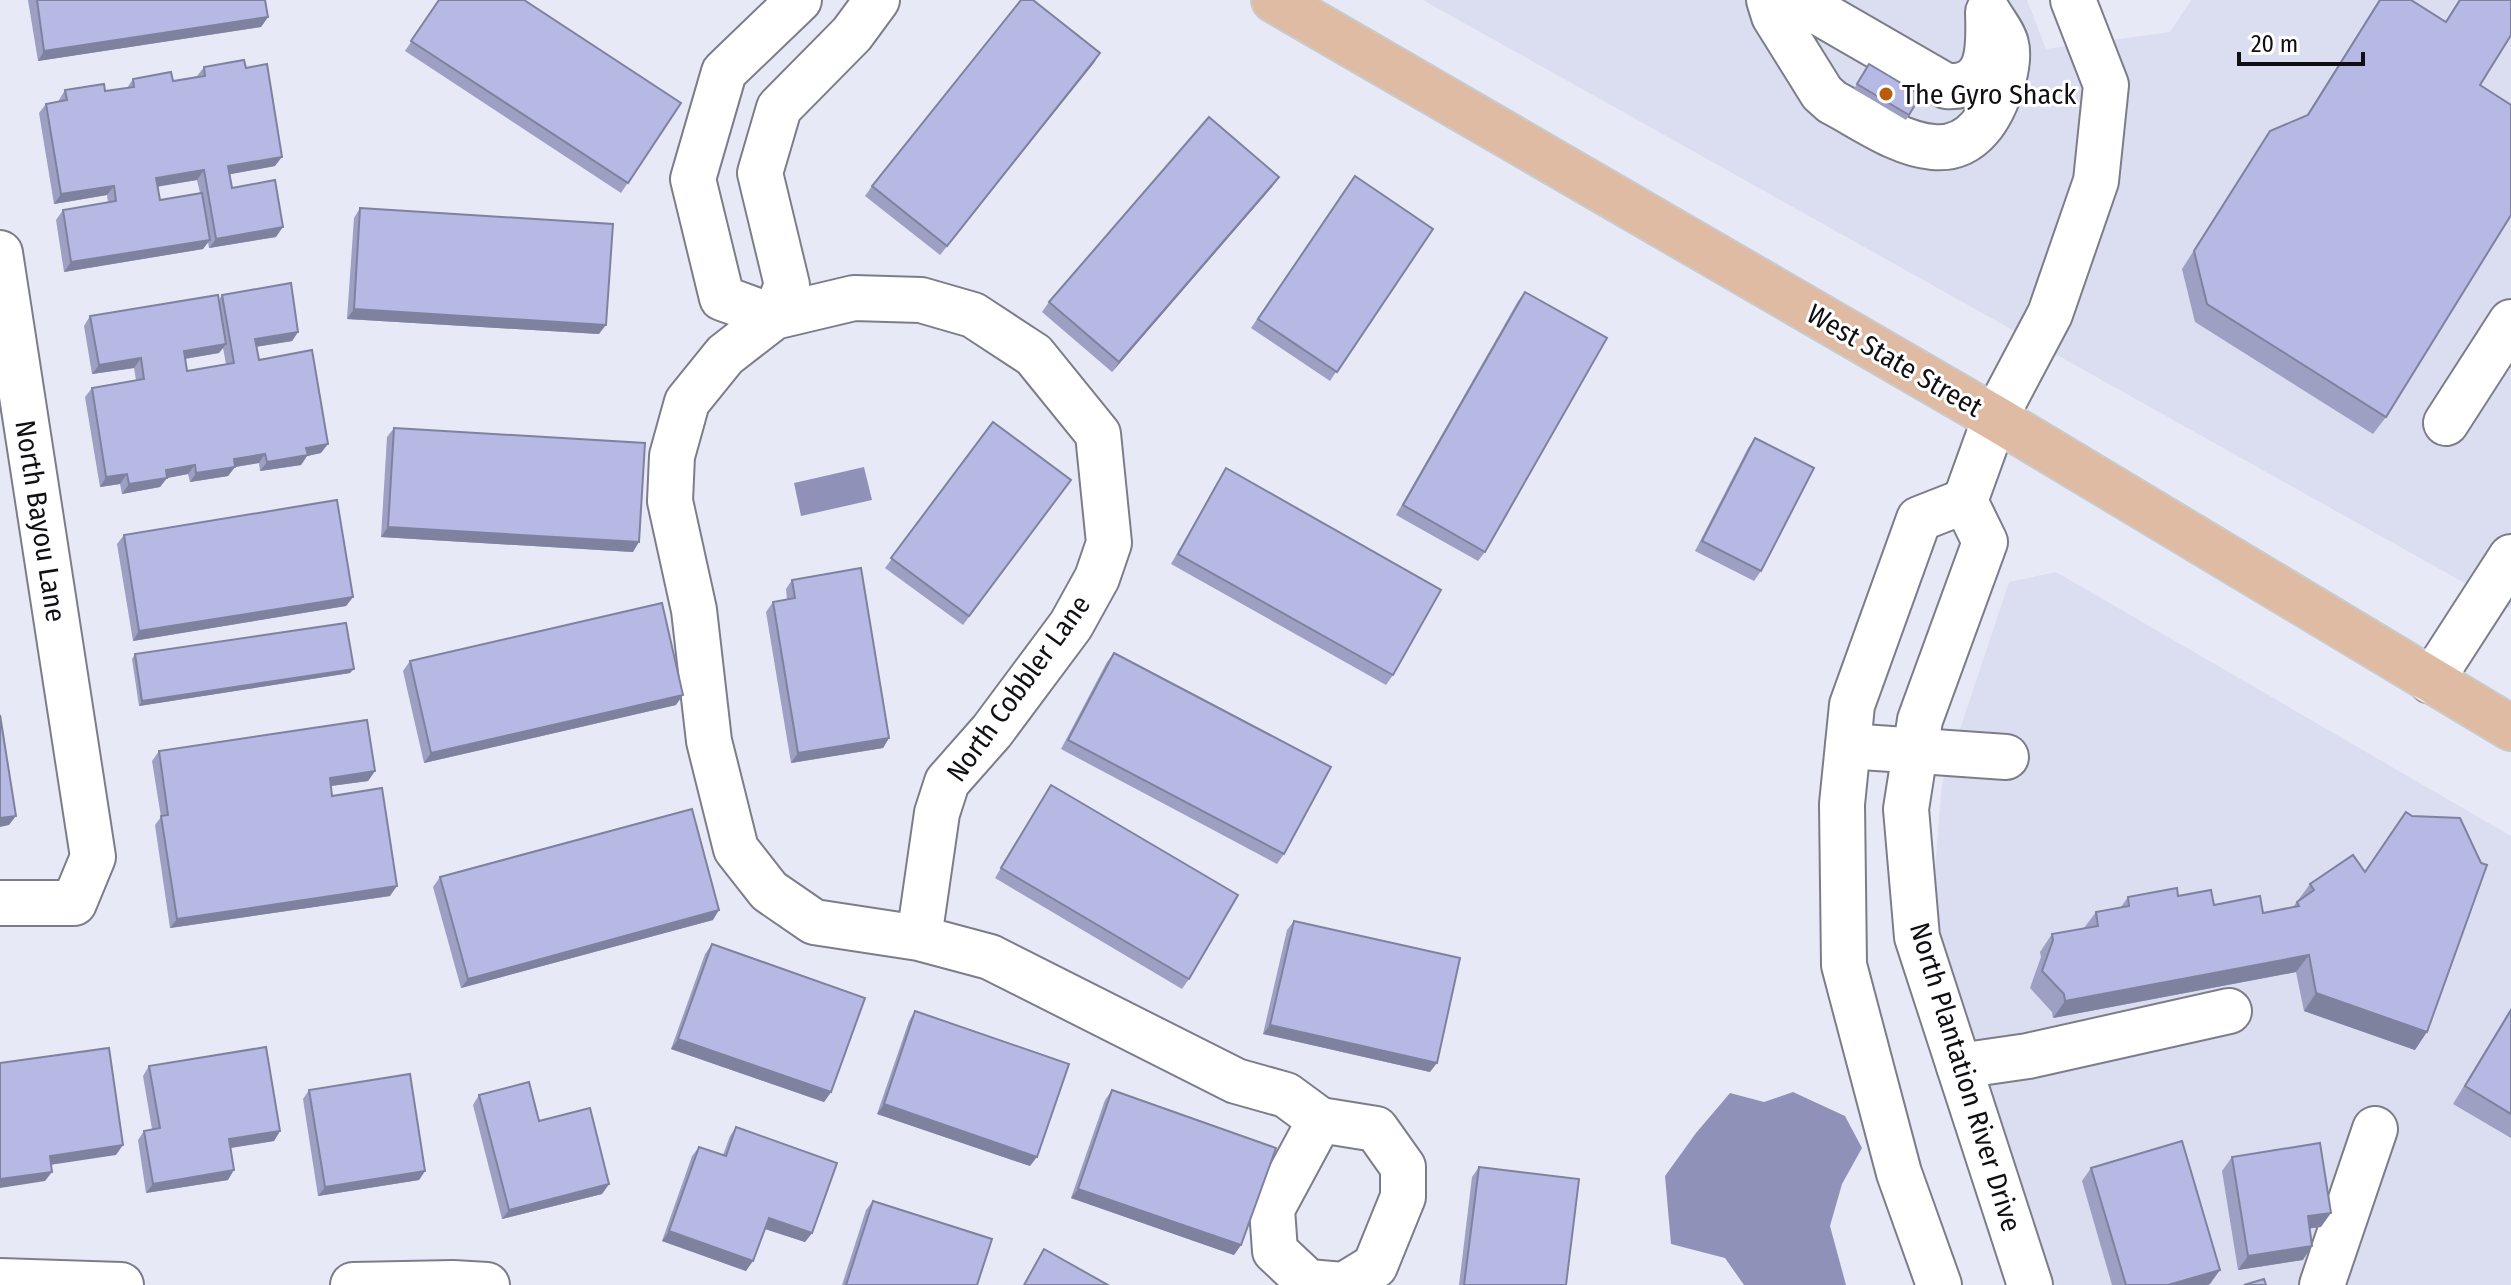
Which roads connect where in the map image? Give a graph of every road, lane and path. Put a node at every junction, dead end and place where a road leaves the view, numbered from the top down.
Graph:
1 (799, 0) edge
2 (877, 0) edge
3 (1274, 0) edge
4 (1769, 0) edge
5 (1797, 0) edge
6 (2073, 0) edge
7 (0, 253) edge
8 (774, 317) junction
9 (2511, 322) edge
10 (1995, 418) junction
11 (2446, 423) dead end
12 (1965, 501) junction
13 (2511, 557) edge
14 (2431, 681) junction
15 (2511, 728) edge
16 (1848, 746) junction
17 (1915, 750) junction
18 (2006, 757) dead end
19 (0, 903) edge
20 (919, 938) junction
21 (2229, 1011) dead end
22 (1959, 1066) junction
23 (1320, 1120) junction
24 (2375, 1129) dead end
25 (0, 1281) edge
26 (121, 1285) edge
27 (353, 1285) edge
28 (487, 1285) edge
29 (1343, 1285) edge
30 (1939, 1285) edge
31 (2030, 1285) edge
32 (2322, 1285) edge

1 - 8 street
2 - 8 street
3 - 10 main road, West State Street
4 - 5 street
6 - 10 street
7 - 19 street, North Bayou Lane
8 - 20 street, North Cobbler Lane
8 - 20 street, North Cobbler Lane
9 - 11 street
10 - 12 street
10 - 14 main road, West State Street
12 - 16 street
12 - 17 street, North Plantation River Drive
13 - 14 street
14 - 15 main road, West State Street
16 - 17 street
16 - 30 street
17 - 18 street
17 - 22 street, North Plantation River Drive
20 - 23 street, North Cobbler Lane
21 - 22 street
22 - 31 street, North Plantation River Drive
23 - 29 street, North Cobbler Lane
23 - 29 street, North Cobbler Lane
24 - 32 street
25 - 26 street
27 - 28 street

